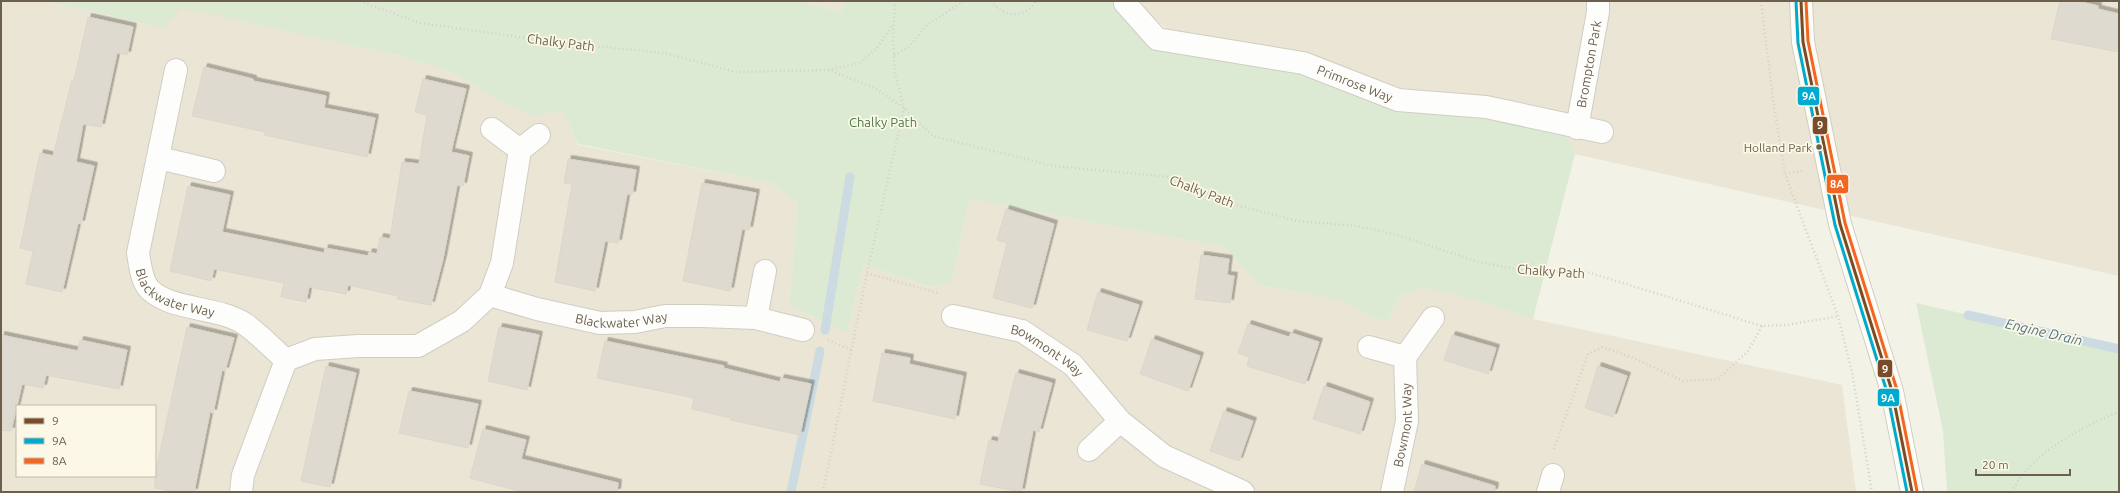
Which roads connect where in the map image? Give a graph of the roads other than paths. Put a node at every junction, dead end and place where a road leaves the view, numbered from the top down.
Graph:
1 (1126, 1) edge
2 (1598, 1) edge
3 (1801, 1) edge
4 (176, 70) dead end
5 (1577, 128) junction
6 (492, 129) dead end
7 (1602, 132) dead end
8 (539, 135) dead end
9 (520, 150) junction
10 (159, 158) junction
11 (214, 171) dead end
12 (765, 271) dead end
13 (490, 295) junction
14 (953, 316) road end
15 (756, 318) junction
16 (1433, 318) dead end
17 (803, 330) dead end
18 (1369, 347) dead end
19 (1405, 357) junction
20 (286, 360) junction
21 (1120, 421) junction
22 (1089, 450) dead end
23 (241, 492) edge
24 (1242, 492) edge
25 (1392, 492) edge
26 (1912, 492) edge

1 - 5 street, Primrose Way
2 - 5 street, Brompton Park
3 - 26 street
4 - 10 street, Blackwater Way
5 - 7 street, Primrose Way
6 - 9 street
8 - 9 street
9 - 13 street
10 - 11 street
10 - 20 street, Blackwater Way
12 - 15 street
13 - 15 street, Blackwater Way
13 - 20 street
14 - 21 street, Bowmont Way
15 - 17 street, Blackwater Way
16 - 19 street
18 - 19 street
19 - 25 street, Bowmont Way
20 - 23 street
21 - 22 street
21 - 24 street, Bowmont Way

